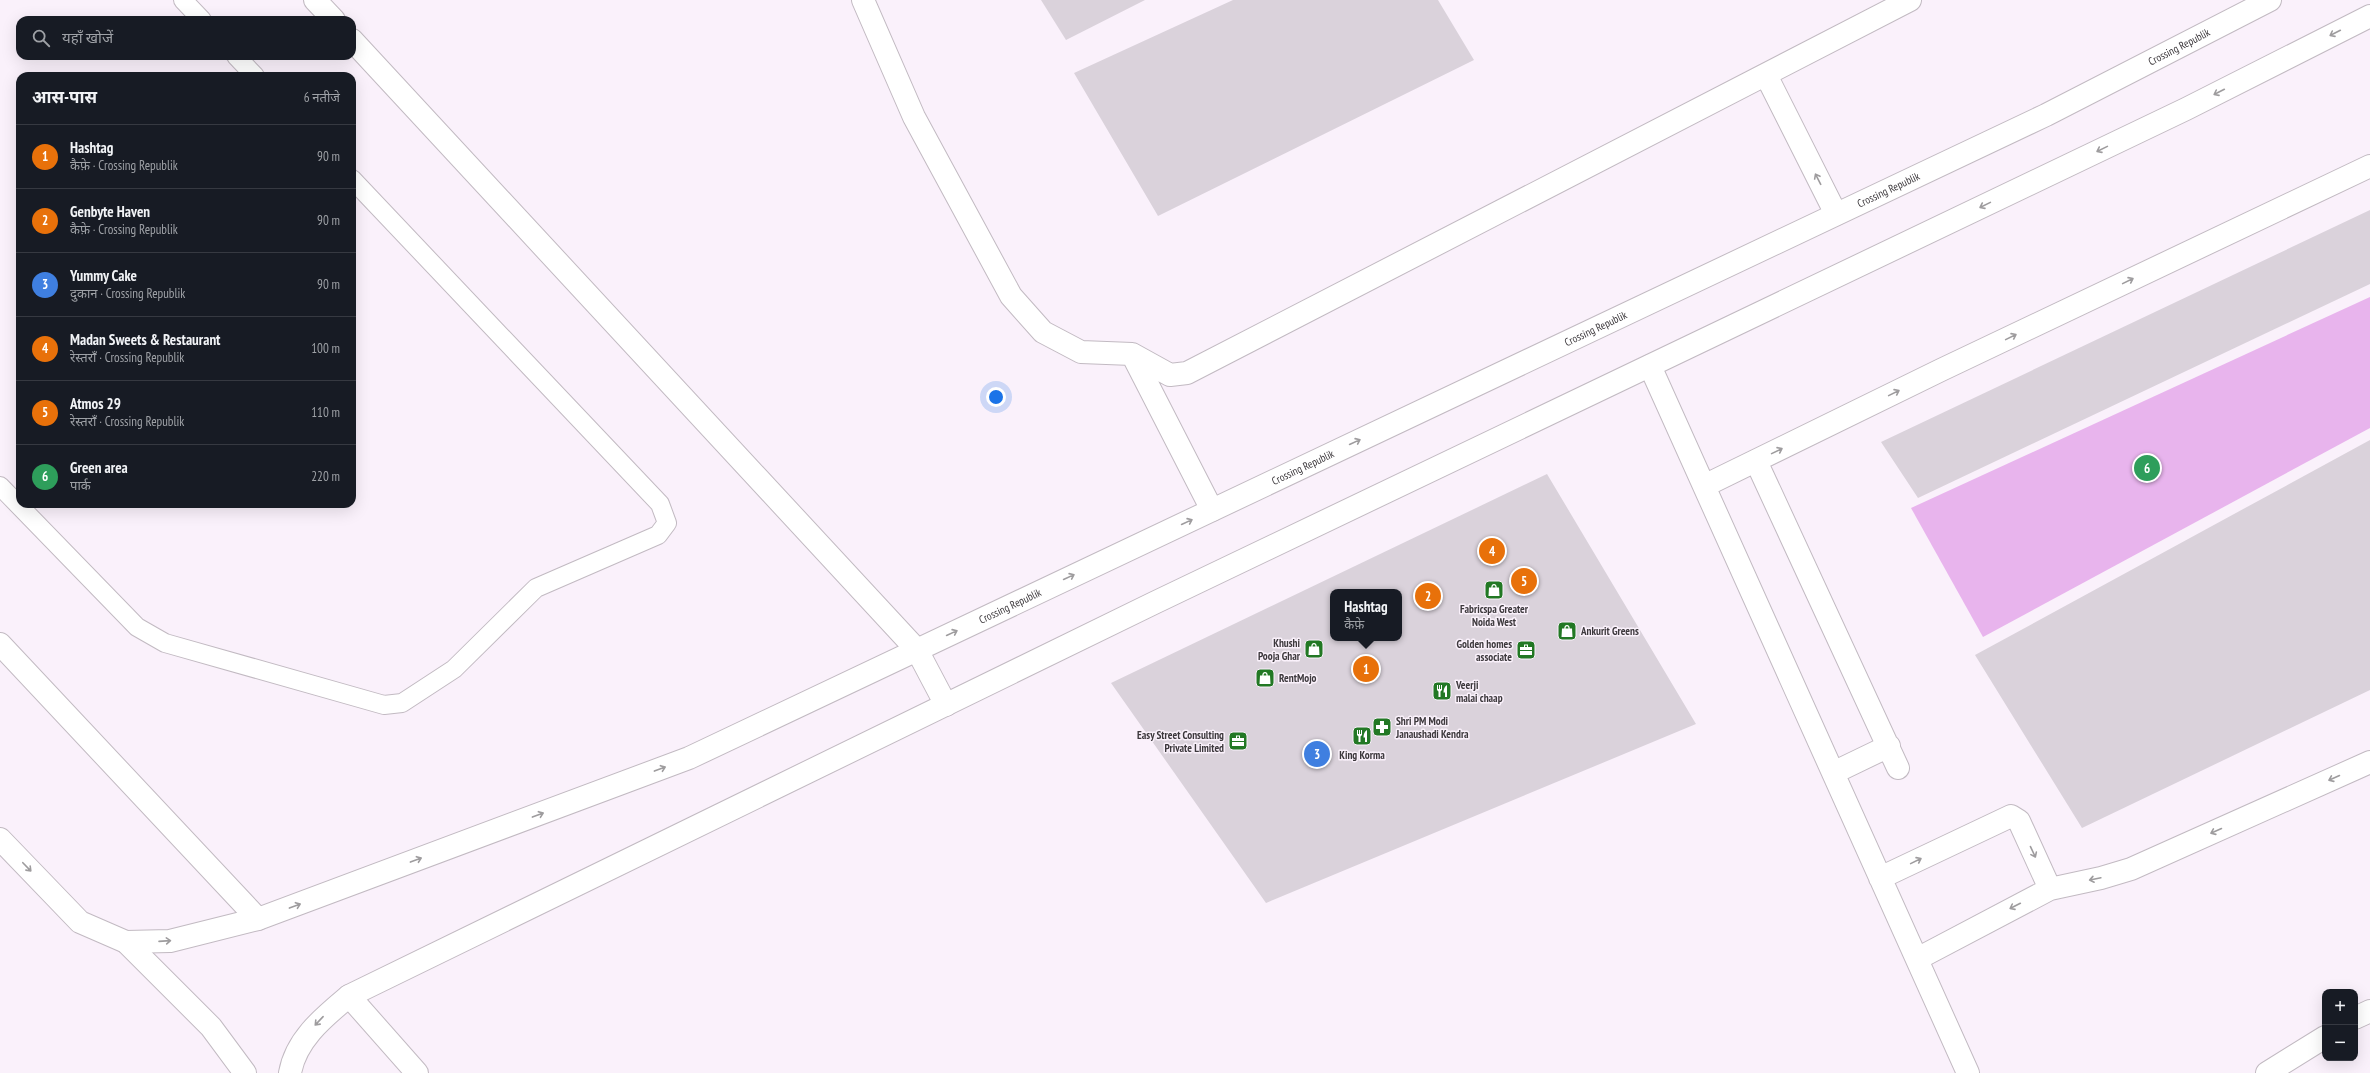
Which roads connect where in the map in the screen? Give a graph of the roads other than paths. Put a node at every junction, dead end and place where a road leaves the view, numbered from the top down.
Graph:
1 (183, 0) edge
2 (315, 0) edge
3 (863, 0) edge
4 (1910, 0) edge
5 (2270, 0) edge
6 (198, 16) edge
7 (330, 16) edge
8 (2370, 16) edge
9 (356, 44) edge
10 (240, 60) edge
11 (251, 72) edge
12 (1766, 75) junction
13 (2370, 166) edge
14 (356, 183) edge
15 (1836, 214) junction
16 (1132, 354) junction
17 (1650, 366) junction
18 (1756, 461) junction
19 (0, 486) edge
20 (1704, 486) junction
21 (16, 502) edge
22 (21, 508) edge
23 (1212, 510) junction
24 (0, 644) edge
25 (916, 650) junction
26 (946, 705) junction
27 (1889, 746) junction
28 (2370, 762) edge
29 (1898, 768) dead end
30 (1833, 773) junction
31 (0, 839) edge
32 (1880, 878) junction
33 (2050, 889) junction
34 (258, 919) junction
35 (126, 942) junction
36 (1917, 959) junction
37 (349, 996) junction
38 (2370, 1011) edge
39 (2358, 1017) edge
40 (2322, 1039) edge
41 (245, 1073) edge
42 (290, 1073) edge
43 (416, 1073) edge
44 (1968, 1073) edge
45 (2267, 1073) edge

1 - 6 lane
2 - 7 street
3 - 16 street
4 - 12 street
5 - 15 street, Crossing Republik
8 -> 17 street
9 - 25 street
10 - 11 lane
15 -> 12 street
12 - 16 street
18 -> 13 street
14 - 22 lane
23 -> 15 street, Crossing Republik
16 - 23 street
17 - 20 street
17 - 26 street
18 - 20 street
18 - 27 street
19 - 21 lane
20 - 30 street
25 -> 23 street, Crossing Republik
24 - 34 street
25 - 26 street
34 -> 25 street, Crossing Republik
26 - 37 street
27 - 29 street
27 - 30 street
28 -> 33 street
30 - 32 street
31 -> 35 street
32 -> 33 street
32 - 36 street
33 -> 36 street
35 -> 34 street, Crossing Republik
35 - 41 street
36 - 44 street
37 -> 42 street
37 - 43 street
38 - 39 street
40 - 45 street

